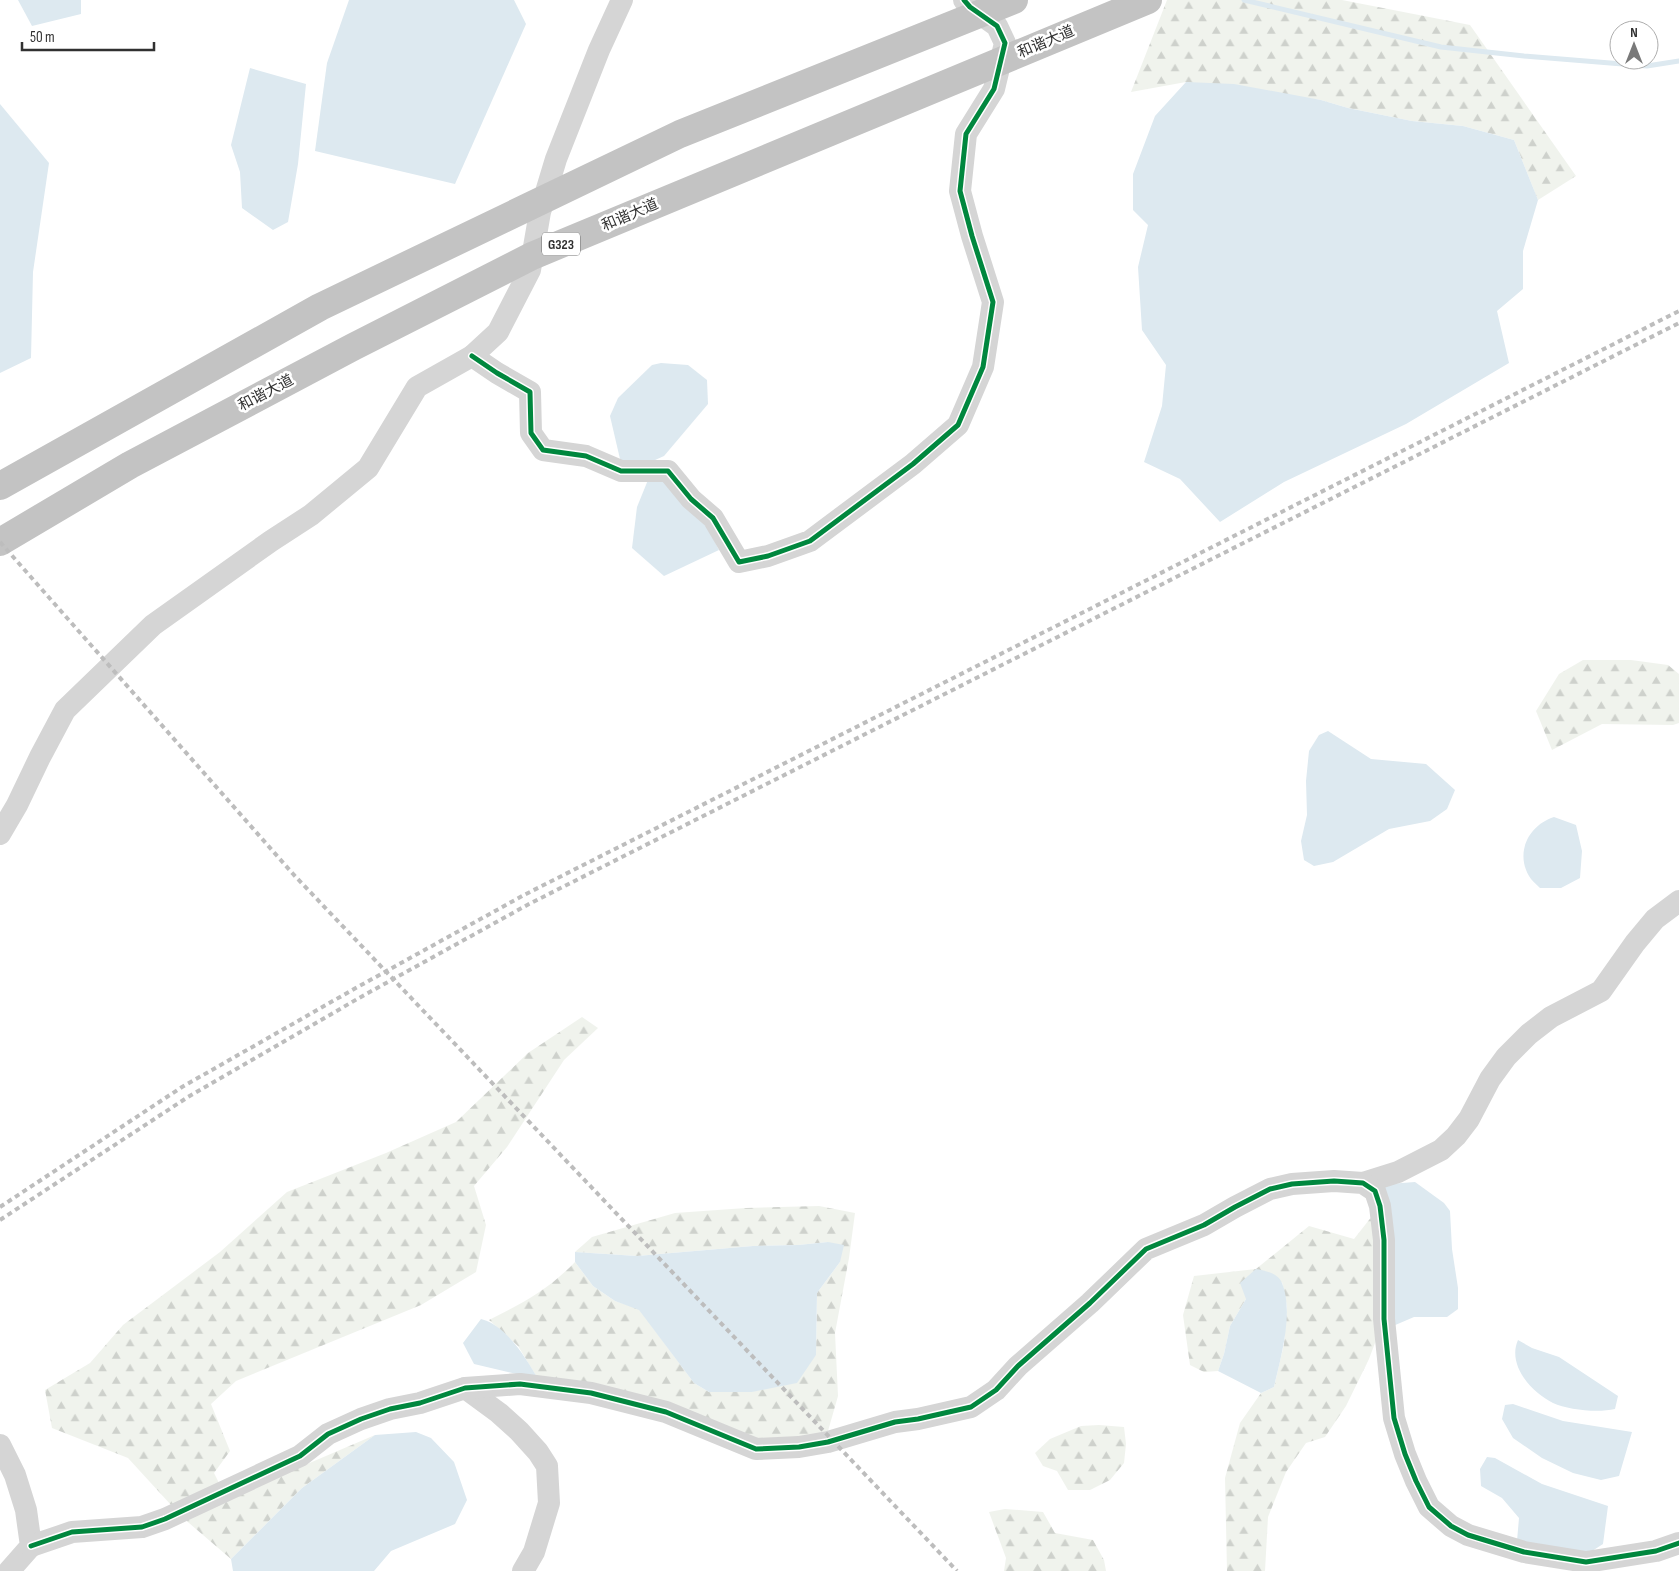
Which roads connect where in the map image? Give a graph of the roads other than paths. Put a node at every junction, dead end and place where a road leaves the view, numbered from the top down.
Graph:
1 (622, 0) edge
2 (964, 0) edge
3 (1014, 0) edge
4 (1148, 0) edge
5 (1000, 61) junction
6 (532, 256) junction
7 (472, 356) junction
8 (0, 486) edge
9 (0, 542) edge
10 (0, 834) edge
11 (1679, 901) edge
12 (1363, 1183) junction
13 (465, 1388) junction
14 (0, 1445) edge
15 (1679, 1542) edge
16 (31, 1546) junction
17 (9, 1571) edge
18 (523, 1571) edge

1 - 6 street
2 - 5 street
3 - 8 highway
4 - 5 highway, 和谐大道 / G323
5 - 6 highway, 和谐大道 / G323
5 - 7 street
6 - 7 street
6 - 9 highway, 和谐大道 / G323
7 - 10 street
11 - 12 street
12 - 13 street
12 - 15 street
13 - 16 street
13 - 18 street
14 - 16 street
16 - 17 street

